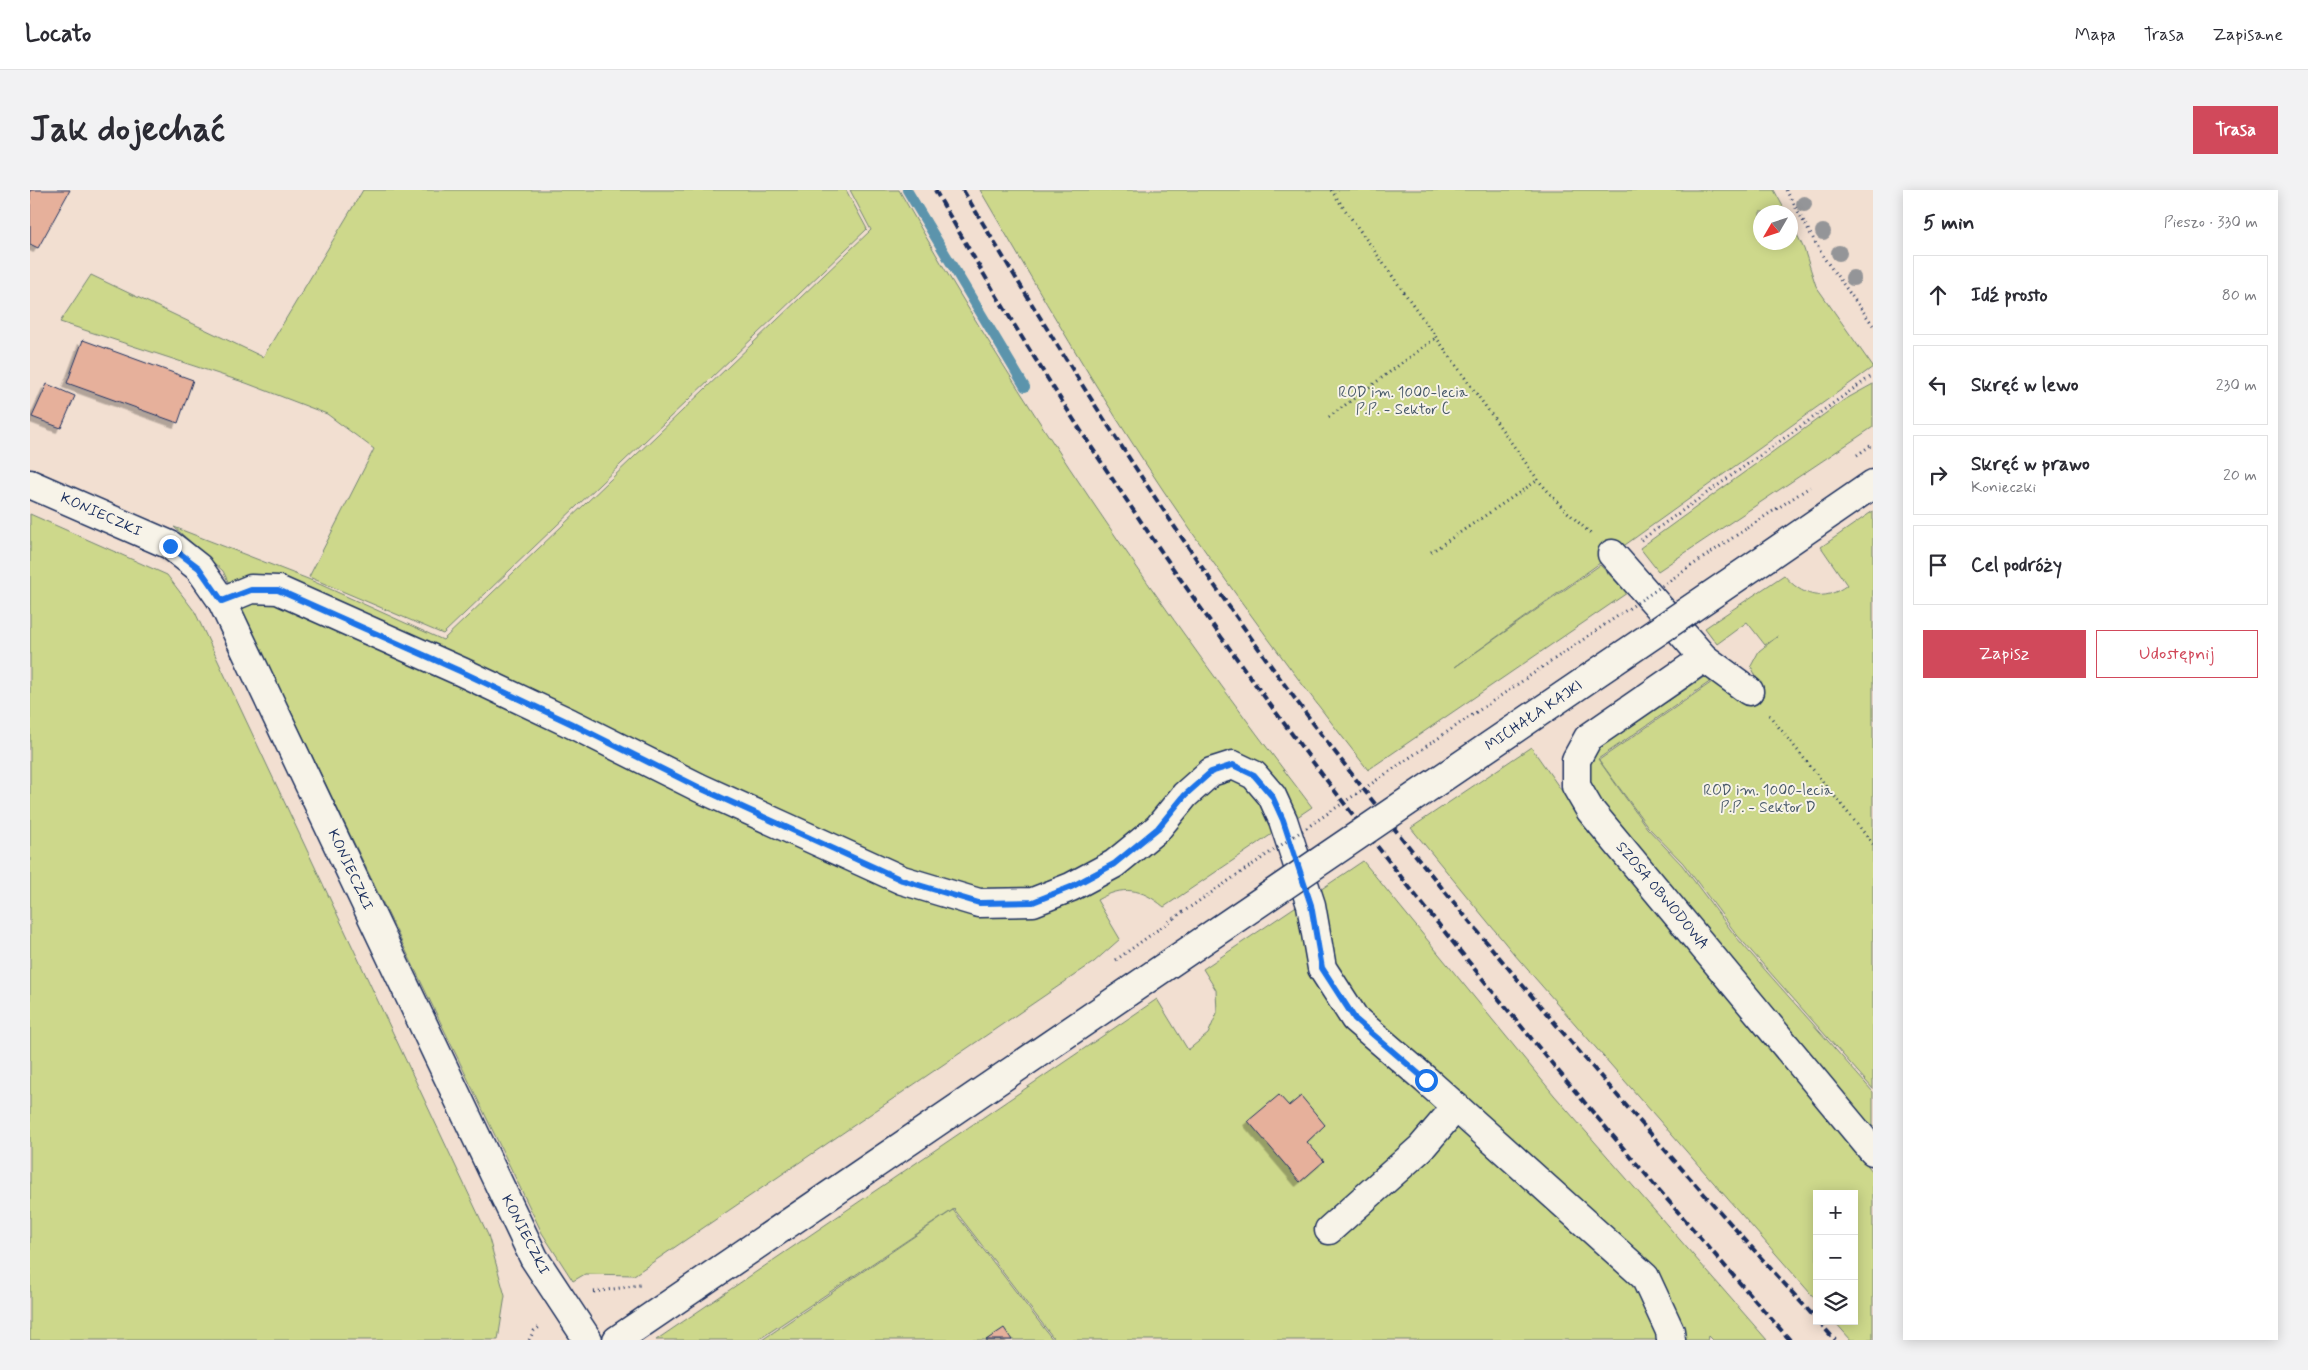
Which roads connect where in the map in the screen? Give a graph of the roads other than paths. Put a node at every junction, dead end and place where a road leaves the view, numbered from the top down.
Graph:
1 (30, 484) edge
2 (1873, 484) edge
3 (1614, 556) road end
4 (222, 601) junction
5 (1704, 658) junction
6 (1749, 691) road end
7 (1456, 1107) junction
8 (1873, 1151) edge
9 (1329, 1230) dead end
10 (588, 1340) edge
11 (617, 1340) edge
12 (1671, 1340) edge

1 - 4 street, KONIECZKI
2 - 11 street, MICHAŁA KAJKI, bridge
3 - 5 street
4 - 7 street
4 - 10 street, KONIECZKI
5 - 6 street
5 - 8 street, SZOSA OBWODOWA
7 - 9 street
7 - 12 street

